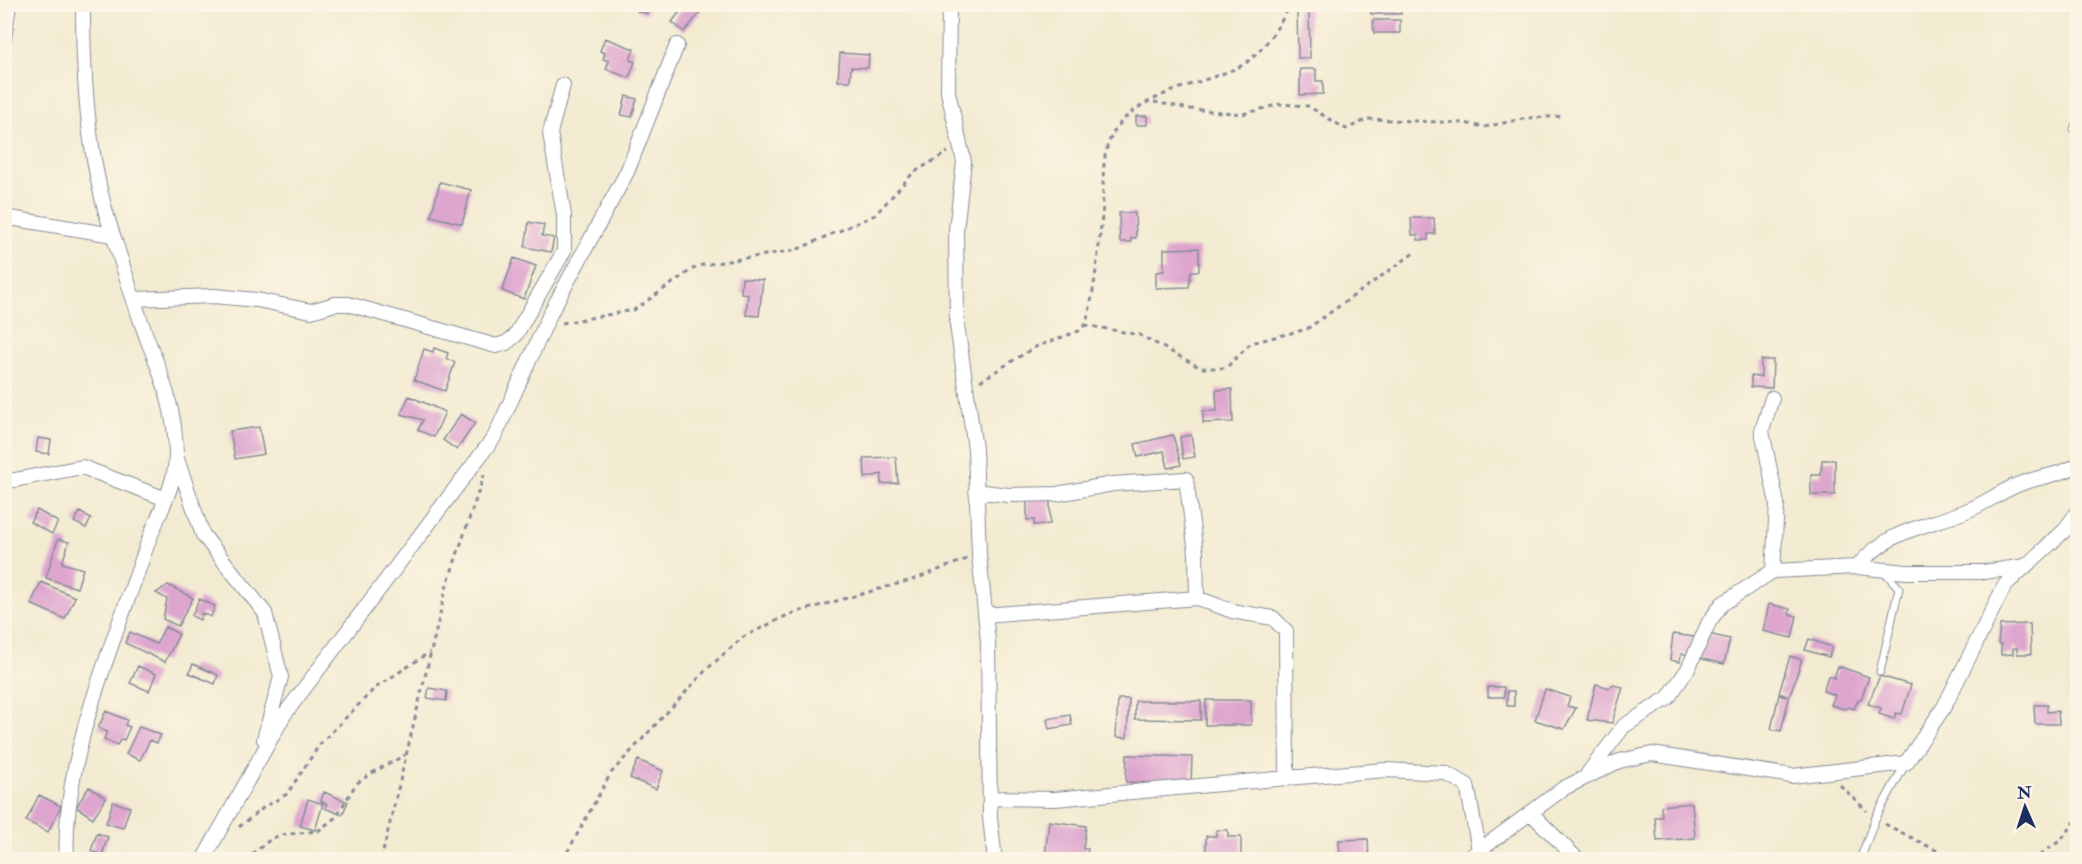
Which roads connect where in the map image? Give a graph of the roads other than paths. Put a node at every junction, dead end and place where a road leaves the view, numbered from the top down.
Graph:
1 (9, 4) edge
2 (83, 4) edge
3 (949, 4) edge
4 (4, 39) edge
5 (677, 45) dead end
6 (563, 85) dead end
7 (4, 217) edge
8 (113, 236) junction
9 (135, 299) junction
10 (1772, 398) dead end
11 (176, 456) junction
12 (2078, 465) edge
13 (4, 482) edge
14 (976, 491) junction
15 (166, 499) junction
16 (2078, 511) edge
17 (2025, 566) junction
18 (1857, 567) junction
19 (1882, 569) junction
20 (1773, 571) junction
21 (1197, 598) junction
22 (985, 615) junction
23 (1880, 672) dead end
24 (259, 758) junction
25 (1906, 763) junction
26 (1585, 777) junction
27 (1287, 778) junction
28 (990, 798) junction
29 (1531, 813) junction
30 (1477, 855) edge
31 (67, 860) edge
32 (203, 860) edge
33 (995, 860) edge
34 (1466, 860) edge
35 (1578, 860) edge
36 (1860, 860) edge

1 - 4 street
2 - 8 street
3 - 14 street
5 - 24 street
6 - 9 street
7 - 8 street
8 - 9 street
9 - 11 street
10 - 20 street
11 - 15 street
11 - 24 street
12 - 18 street
13 - 15 street
14 - 21 street
14 - 22 street
15 - 31 street
16 - 17 street
17 - 19 street
17 - 25 street
18 - 19 street
18 - 20 street
19 - 23 lane
20 - 26 street
21 - 22 street
21 - 27 street
22 - 28 street
24 - 32 street
25 - 26 street
25 - 36 lane
26 - 29 street
27 - 28 street
27 - 30 street
28 - 33 street
29 - 30 street
29 - 35 street
30 - 34 street

